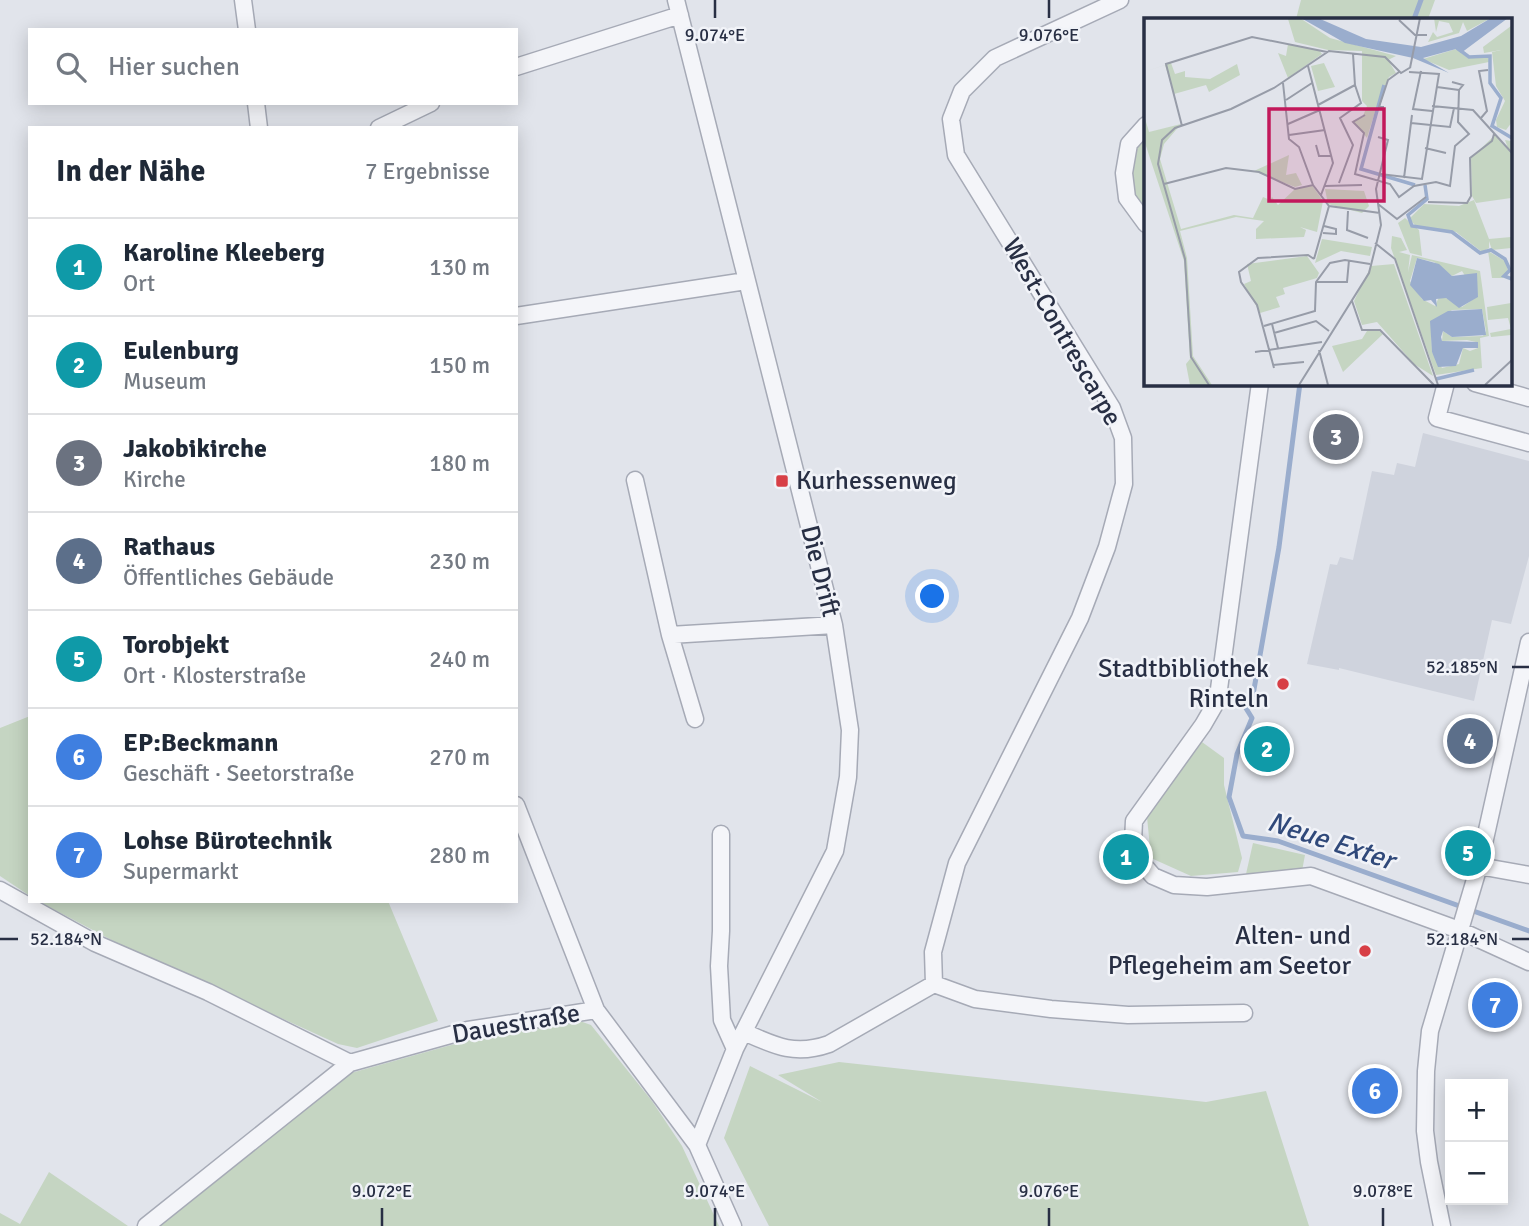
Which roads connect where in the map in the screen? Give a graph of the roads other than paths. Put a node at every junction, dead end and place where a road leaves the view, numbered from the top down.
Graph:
1 (243, 0) edge
2 (1120, 0) edge
3 (678, 8) edge
4 (247, 28) edge
5 (518, 66) edge
6 (256, 105) edge
7 (426, 105) edge
8 (259, 126) edge
9 (383, 126) edge
10 (1144, 127) edge
11 (1144, 221) edge
12 (746, 281) junction
13 (518, 316) edge
14 (1260, 385) edge
15 (1445, 385) edge
16 (1482, 385) edge
17 (1529, 398) edge
18 (1529, 443) edge
19 (635, 480) dead end
20 (834, 625) junction
21 (670, 635) junction
22 (1529, 642) edge
23 (695, 719) dead end
24 (518, 810) edge
25 (721, 834) dead end
26 (1479, 866) junction
27 (1529, 875) edge
28 (0, 890) edge
29 (1461, 923) junction
30 (1529, 962) edge
31 (934, 984) junction
32 (596, 1010) junction
33 (1244, 1013) dead end
34 (744, 1032) junction
35 (735, 1049) junction
36 (350, 1063) junction
37 (697, 1145) junction
38 (146, 1226) edge
39 (733, 1226) edge
40 (1442, 1226) edge

1 - 4 street
2 - 31 street, West-Contrescarpe
3 - 5 street
3 - 12 street, Die Drift
6 - 8 street
7 - 9 street
10 - 11 street
12 - 13 street
12 - 20 street, Die Drift
14 - 29 street
15 - 18 street
16 - 17 street
19 - 21 street
20 - 21 street
20 - 34 street, Die Drift
21 - 23 street
22 - 26 street
24 - 32 street
25 - 35 street
26 - 27 street
26 - 29 street
28 - 36 street
29 - 30 street
29 - 40 street
31 - 33 street
31 - 34 street
32 - 36 street, Dauestraße
32 - 37 street, Dauestraße
34 - 35 street, Die Drift
35 - 37 street, Die Drift
36 - 38 street, Dauestraße
37 - 39 street, Dauestraße

